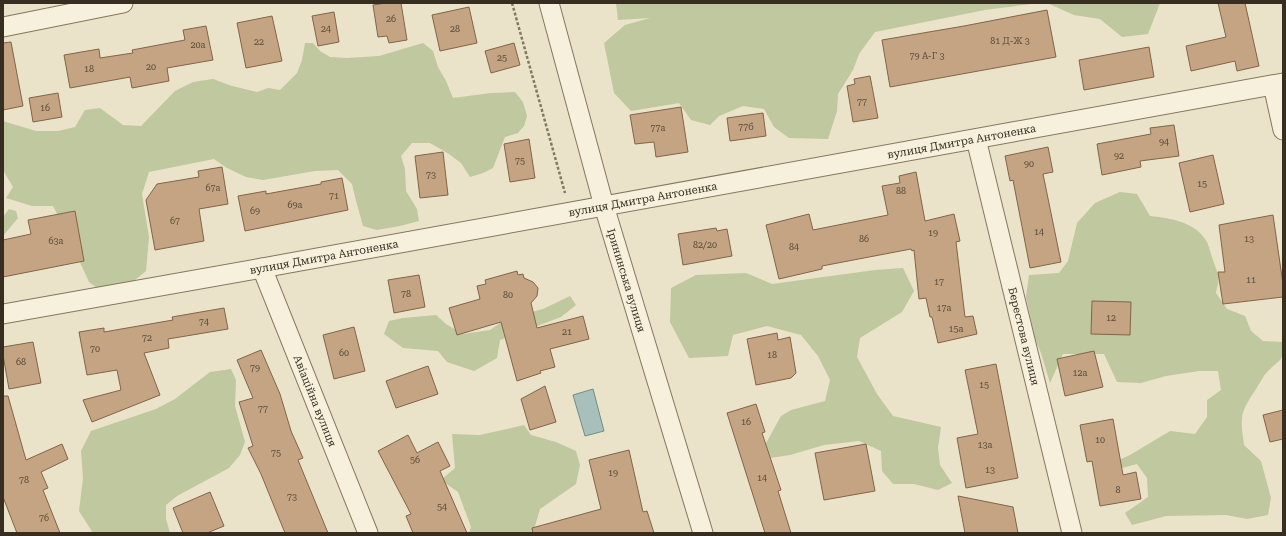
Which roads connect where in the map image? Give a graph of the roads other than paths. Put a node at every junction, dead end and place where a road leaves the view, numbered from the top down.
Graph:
1 (123, 3) edge
2 (549, 3) edge
3 (3, 27) edge
4 (1278, 84) edge
5 (1283, 130) edge
6 (976, 139) junction
7 (604, 206) junction
8 (262, 268) junction
9 (3, 314) edge
10 (368, 533) edge
11 (703, 533) edge
12 (1072, 533) edge

1 - 3 street
2 - 7 street, Ірининська вулиця
4 - 5 street
4 - 6 street, вулиця Дмитра Антоненка
6 - 7 street, вулиця Дмитра Антоненка
6 - 12 street, Берестова вулиця
7 - 8 street, вулиця Дмитра Антоненка
7 - 11 street, Ірининська вулиця
8 - 9 street, вулиця Дмитра Антоненка
8 - 10 street, Авіаційна вулиця

